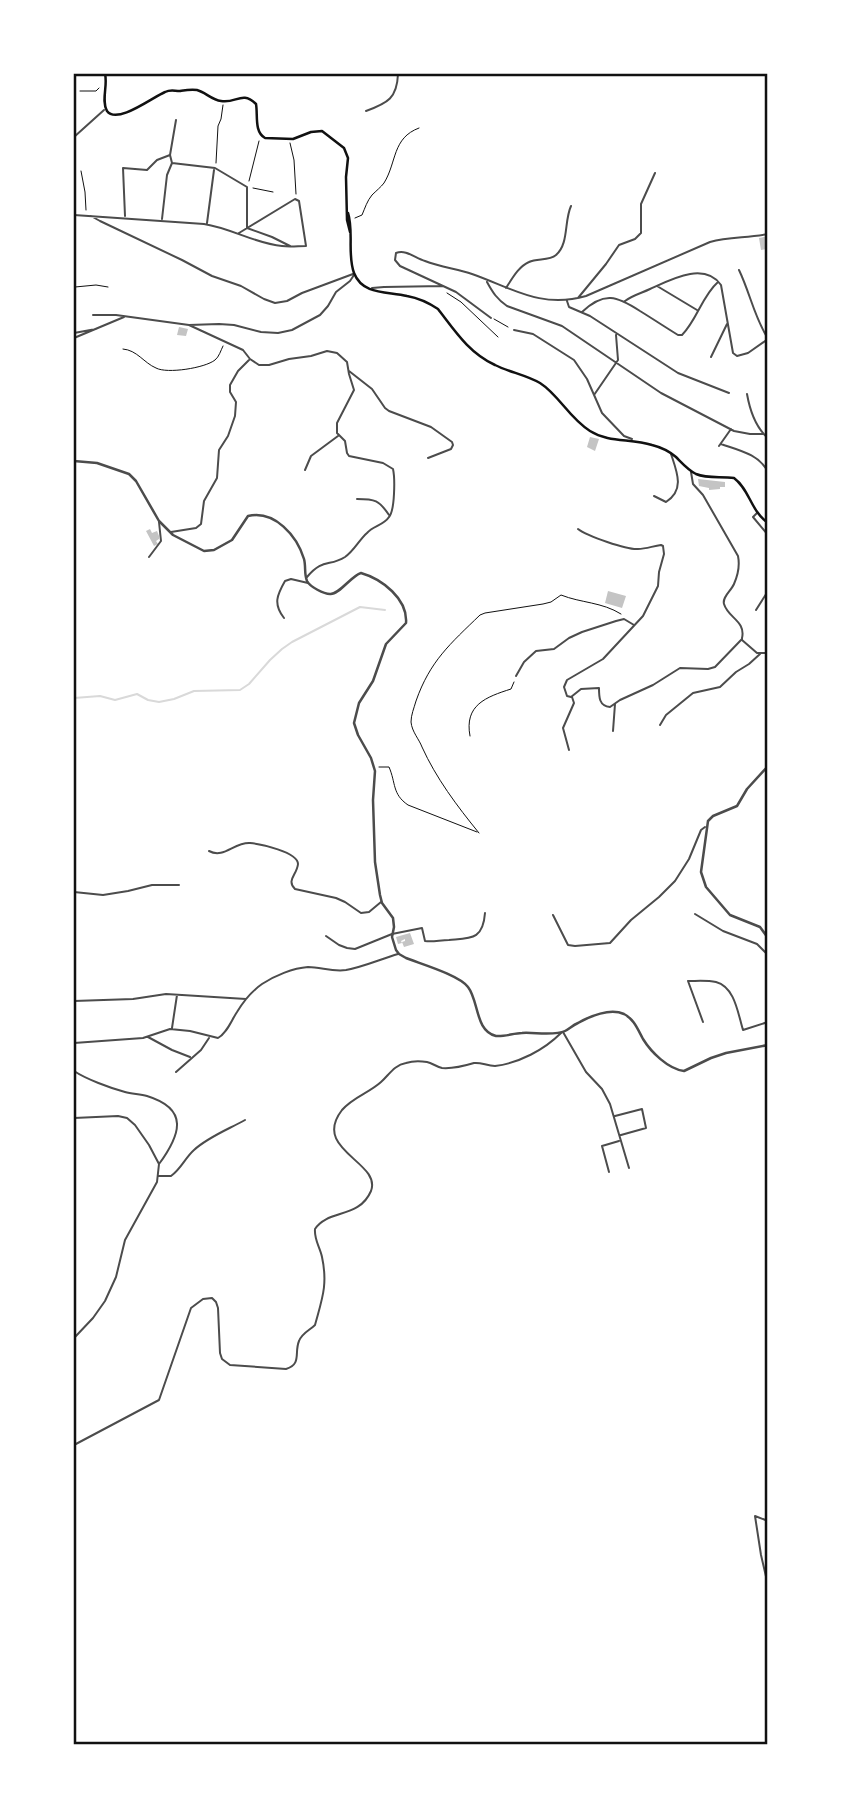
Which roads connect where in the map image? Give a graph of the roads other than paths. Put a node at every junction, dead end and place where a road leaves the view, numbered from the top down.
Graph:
1 (105, 74) edge
2 (398, 74) edge
3 (106, 108) junction
4 (366, 111) dead end
5 (176, 120) dead end
6 (74, 137) edge
7 (170, 155) junction
8 (172, 163) junction
9 (215, 168) junction
10 (655, 173) dead end
11 (571, 206) dead end
12 (348, 213) junction
13 (74, 215) edge
14 (88, 215) junction
15 (125, 218) junction
16 (161, 221) junction
17 (207, 224) junction
18 (247, 228) junction
19 (239, 233) junction
20 (768, 233) edge
21 (351, 235) junction
22 (291, 246) junction
23 (768, 262) edge
24 (739, 270) dead end
25 (768, 271) edge
26 (354, 274) junction
27 (486, 280) junction
28 (719, 282) junction
29 (444, 286) junction
30 (656, 286) junction
31 (505, 288) junction
32 (369, 289) junction
33 (577, 298) junction
34 (567, 300) junction
35 (625, 301) junction
36 (698, 311) junction
37 (581, 312) junction
38 (93, 315) dead end
39 (125, 317) junction
40 (491, 318) road end
41 (727, 324) junction
42 (189, 325) junction
43 (100, 328) junction
44 (514, 330) road end
45 (74, 333) edge
46 (616, 333) junction
47 (74, 338) edge
48 (768, 339) edge
49 (711, 358) dead end
50 (250, 359) junction
51 (617, 362) junction
52 (348, 371) junction
53 (729, 393) dead end
54 (747, 394) dead end
55 (594, 396) junction
56 (731, 429) junction
57 (763, 434) junction
58 (339, 435) junction
59 (768, 439) edge
60 (636, 442) junction
61 (670, 453) junction
62 (428, 458) dead end
63 (74, 461) edge
64 (305, 470) dead end
65 (691, 470) junction
66 (768, 472) edge
67 (653, 496) dead end
68 (357, 499) dead end
69 (757, 513) junction
70 (390, 516) junction
71 (159, 521) junction
72 (768, 523) edge
73 (578, 529) dead end
74 (171, 532) junction
75 (768, 535) edge
76 (149, 557) dead end
77 (306, 577) junction
78 (309, 583) junction
79 (768, 591) edge
80 (756, 610) dead end
81 (284, 618) dead end
82 (635, 625) junction
83 (742, 639) junction
84 (768, 653) edge
85 (760, 654) junction
86 (516, 676) road end
87 (572, 696) junction
88 (615, 703) junction
89 (660, 725) dead end
90 (613, 731) dead end
91 (569, 750) dead end
92 (768, 766) edge
93 (706, 827) junction
94 (209, 851) dead end
95 (179, 886) dead end
96 (74, 892) edge
97 (382, 901) junction
98 (485, 913) dead end
99 (695, 914) dead end
100 (553, 915) dead end
101 (392, 933) junction
102 (326, 936) dead end
103 (768, 938) edge
104 (399, 954) junction
105 (768, 955) edge
106 (177, 995) junction
107 (247, 999) junction
108 (74, 1001) edge
109 (703, 1022) dead end
110 (768, 1022) edge
111 (172, 1029) junction
112 (563, 1032) junction
113 (148, 1037) junction
114 (210, 1037) junction
115 (74, 1043) edge
116 (768, 1045) edge
117 (191, 1057) junction
118 (74, 1071) edge
119 (176, 1072) dead end
120 (615, 1116) junction
121 (74, 1118) edge
122 (245, 1120) dead end
123 (620, 1135) junction
124 (621, 1141) junction
125 (159, 1164) junction
126 (629, 1168) dead end
127 (609, 1172) dead end
128 (158, 1176) junction
129 (75, 1337) edge
130 (74, 1445) edge
131 (768, 1521) edge
132 (768, 1585) edge

1 - 3 main road
2 - 4 street
3 - 6 street
3 - 12 main road
5 - 7 street
7 - 8 street
7 - 15 street
8 - 9 street
8 - 16 street
9 - 17 street
9 - 18 street
10 - 33 street
11 - 31 street
12 - 21 main road
12 - 21 main road
13 - 14 street
14 - 15 street
14 - 26 street
15 - 16 street
16 - 17 street
17 - 19 street
18 - 19 street
18 - 22 street
18 - 22 street
19 - 22 street
20 - 33 street
21 - 26 main road
23 - 25 street
24 - 48 street
26 - 32 main road
26 - 42 street
27 - 29 street
27 - 31 street
27 - 51 street
28 - 30 street
28 - 36 street
28 - 41 street
29 - 32 street
29 - 40 street
30 - 35 street
30 - 36 street
31 - 34 street
32 - 60 main road
33 - 34 street
34 - 37 street
35 - 36 street
35 - 37 street
37 - 46 street
38 - 39 street
39 - 42 street
39 - 43 street
41 - 48 street
41 - 49 street
42 - 50 street
43 - 45 street
43 - 47 street
44 - 55 street
46 - 51 street
46 - 53 street
50 - 52 street
50 - 74 street
51 - 55 street
51 - 56 street
52 - 58 street
52 - 62 street
54 - 57 street
55 - 60 street
56 - 57 street
56 - 66 street
57 - 59 street
58 - 64 street
58 - 70 street
60 - 61 main road
61 - 65 main road
61 - 67 street
63 - 71 street
65 - 69 main road
65 - 83 street
68 - 70 street
69 - 72 main road
69 - 75 street
70 - 77 street
71 - 74 street
71 - 76 street
73 - 82 street
74 - 77 street
77 - 78 street
78 - 81 street
78 - 97 street
79 - 80 street
82 - 86 street
82 - 87 street
83 - 85 street
83 - 88 street
84 - 85 street
85 - 89 street
87 - 88 street
87 - 91 street
88 - 90 street
92 - 93 street
93 - 100 street
93 - 103 street
94 - 97 street
95 - 96 street
97 - 101 street
98 - 101 street
99 - 105 street
101 - 102 street
101 - 104 street
104 - 107 street
104 - 112 street
106 - 107 street
106 - 108 street
106 - 111 street
107 - 114 street
109 - 110 street
111 - 113 street
111 - 114 street
112 - 116 street
112 - 120 street
112 - 130 street
113 - 115 street
113 - 117 street
114 - 117 street
117 - 119 street
118 - 125 street
120 - 123 street
120 - 123 street
121 - 125 street
122 - 128 street
123 - 124 street
124 - 126 street
124 - 127 street
125 - 128 street
128 - 129 street
131 - 132 street

